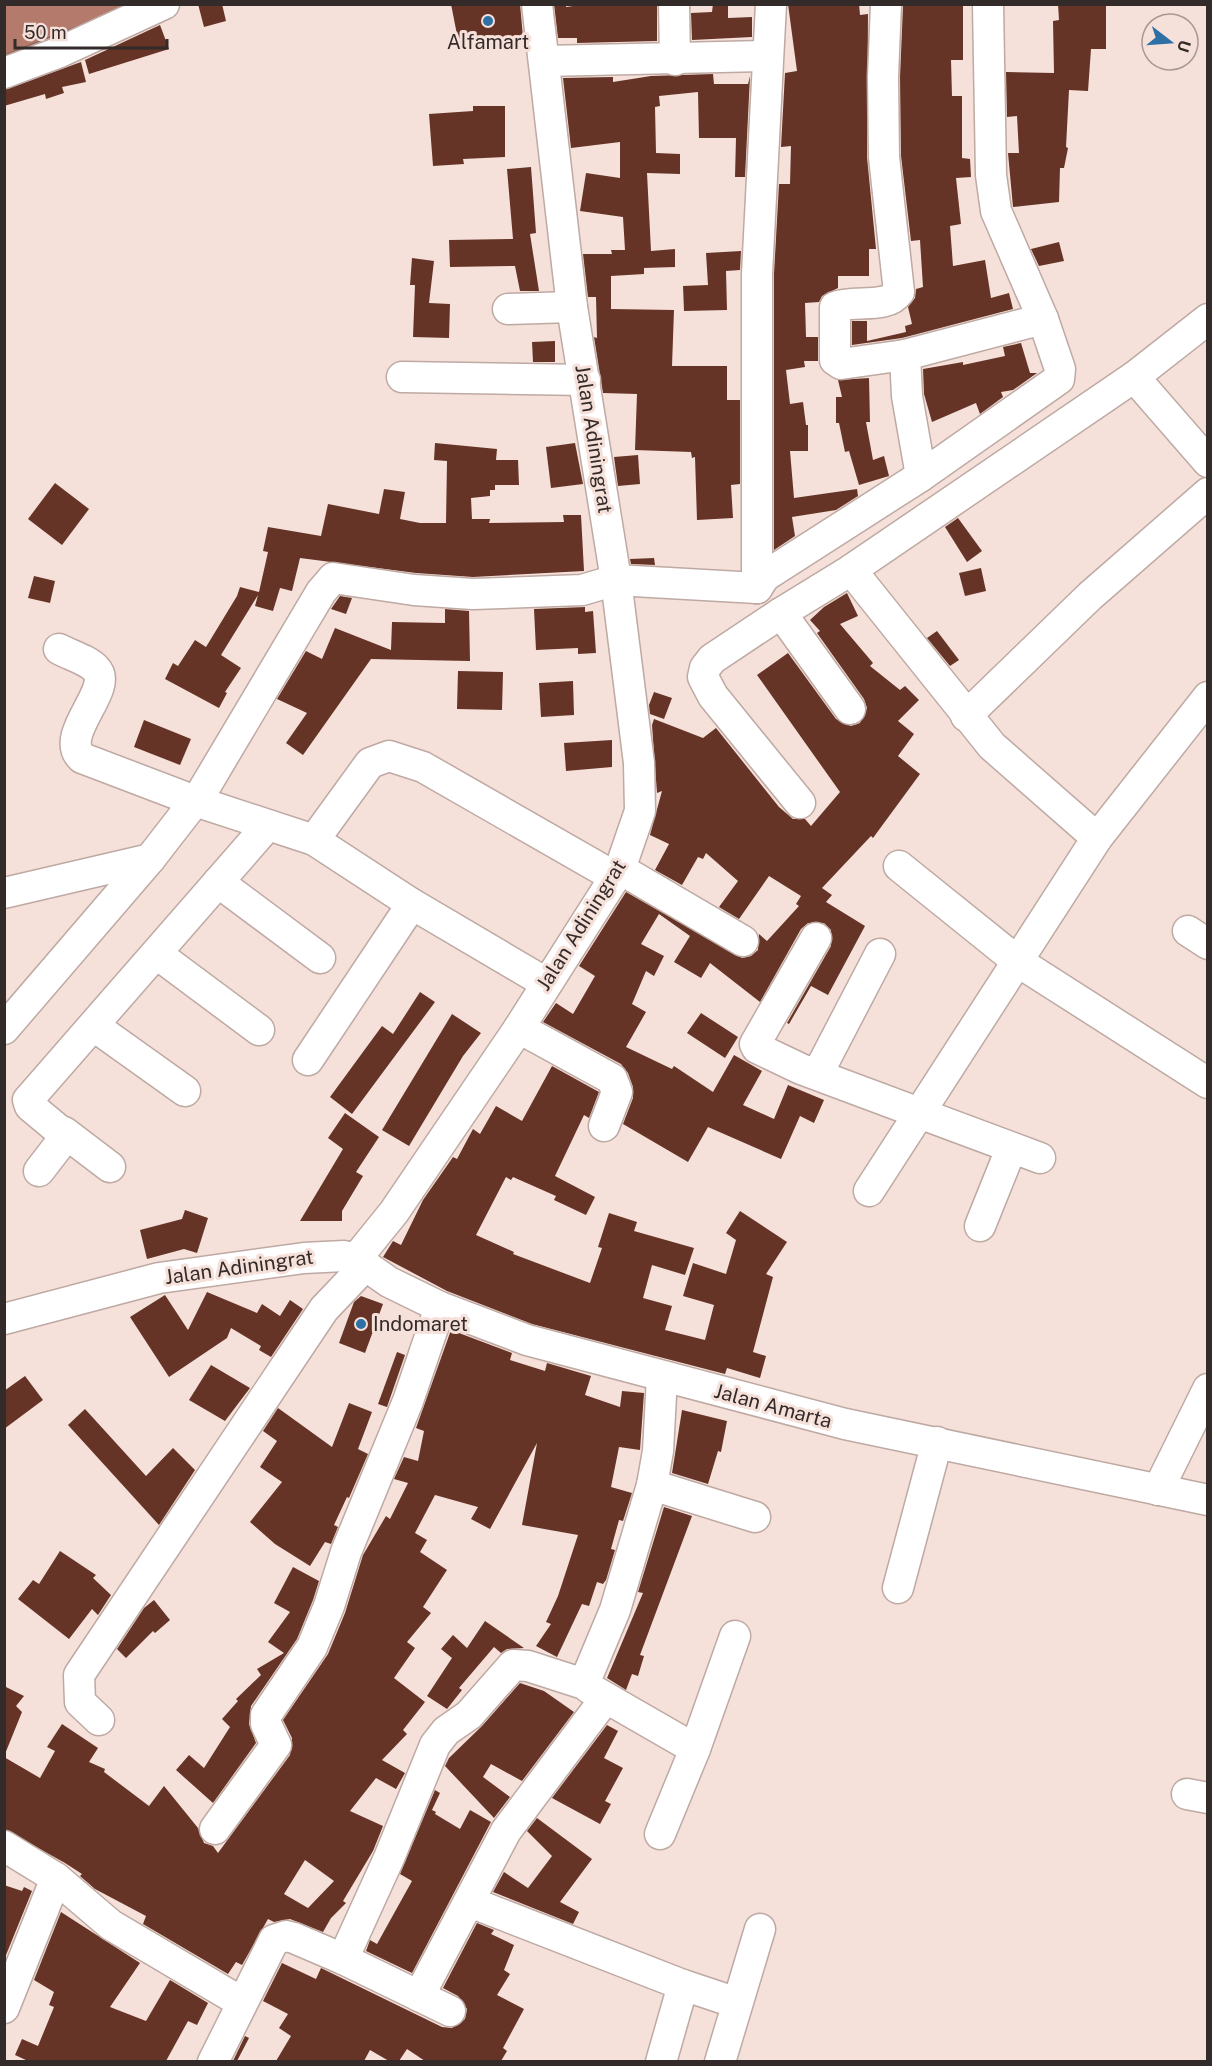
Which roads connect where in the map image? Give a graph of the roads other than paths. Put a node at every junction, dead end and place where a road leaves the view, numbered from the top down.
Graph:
1 (164, 4) edge
2 (537, 4) edge
3 (674, 4) edge
4 (771, 4) edge
5 (886, 4) edge
6 (988, 4) edge
7 (767, 56) junction
8 (675, 60) junction
9 (545, 61) junction
10 (4, 73) edge
11 (572, 307) junction
12 (508, 309) dead end
13 (1043, 319) junction
14 (1208, 319) edge
15 (905, 355) junction
16 (402, 377) dead end
17 (1134, 377) junction
18 (585, 380) junction
19 (1208, 462) edge
20 (921, 476) junction
21 (1208, 493) edge
22 (851, 570) junction
23 (616, 580) junction
24 (757, 588) junction
25 (780, 613) junction
26 (59, 649) dead end
27 (1208, 697) edge
28 (850, 709) dead end
29 (966, 716) junction
30 (195, 801) junction
31 (800, 803) dead end
32 (267, 826) junction
33 (1097, 838) junction
34 (314, 840) junction
35 (150, 859) junction
36 (899, 866) dead end
37 (617, 873) junction
38 (218, 882) junction
39 (16, 890) edge
40 (412, 904) junction
41 (4, 914) edge
42 (816, 938) dead end
43 (743, 941) dead end
44 (157, 954) junction
45 (880, 954) dead end
46 (320, 958) dead end
47 (1017, 961) junction
48 (546, 983) junction
49 (94, 1026) junction
50 (519, 1028) junction
51 (4, 1029) edge
52 (259, 1029) dead end
53 (308, 1060) dead end
54 (818, 1073) junction
55 (1208, 1083) edge
56 (185, 1091) dead end
57 (919, 1112) junction
58 (604, 1126) dead end
59 (64, 1132) junction
60 (1011, 1149) junction
61 (1040, 1158) dead end
62 (110, 1167) dead end
63 (39, 1171) dead end
64 (869, 1191) dead end
65 (980, 1226) dead end
66 (360, 1263) junction
67 (441, 1307) junction
68 (4, 1319) edge
69 (662, 1377) junction
70 (1208, 1389) edge
71 (937, 1442) junction
72 (652, 1485) junction
73 (1158, 1490) junction
74 (1208, 1500) edge
75 (755, 1516) dead end
76 (898, 1588) dead end
77 (735, 1636) dead end
78 (594, 1692) junction
79 (99, 1720) dead end
80 (695, 1749) junction
81 (215, 1829) dead end
82 (660, 1834) dead end
83 (4, 1846) edge
84 (56, 1878) junction
85 (470, 1902) junction
86 (760, 1929) dead end
87 (343, 1959) junction
88 (683, 1985) junction
89 (419, 1996) junction
90 (241, 2002) junction
91 (737, 2003) junction
92 (4, 2008) edge
93 (450, 2012) dead end
94 (213, 2061) edge
95 (661, 2061) edge
96 (720, 2061) edge

1 - 10 street
2 - 9 street, Jalan Adiningrat
3 - 8 street
4 - 7 street
5 - 15 street
6 - 13 street
7 - 8 street
7 - 24 street
8 - 9 street
9 - 11 street, Jalan Adiningrat
11 - 12 street
11 - 18 street, Jalan Adiningrat
13 - 15 street
13 - 20 street
14 - 17 street
15 - 20 street
16 - 18 street
17 - 19 street
17 - 22 street
18 - 23 street, Jalan Adiningrat
20 - 24 street
21 - 29 street
22 - 25 street
22 - 29 street
23 - 24 street
23 - 30 street
23 - 37 street, Jalan Adiningrat
25 - 28 street
25 - 31 street
26 - 30 street
27 - 33 street
29 - 33 street
30 - 32 street
30 - 35 street
32 - 34 street
32 - 38 street
33 - 47 street
34 - 37 street
34 - 40 street
35 - 39 street
35 - 51 street
36 - 47 street
37 - 43 street
37 - 48 street, Jalan Adiningrat
38 - 44 street
38 - 46 street
39 - 41 street
40 - 48 street
40 - 53 street
42 - 54 street
44 - 49 street
44 - 52 street
45 - 54 street
47 - 55 street
47 - 57 street
48 - 50 street, Jalan Adiningrat
49 - 56 street
49 - 59 street
50 - 58 street
50 - 66 street, Jalan Adiningrat
54 - 57 street
57 - 60 street
57 - 64 street
59 - 62 street
59 - 63 street
60 - 61 street
60 - 65 street
66 - 67 street, Jalan Amarta
66 - 68 street, Jalan Adiningrat
66 - 79 street
67 - 69 street, Jalan Amarta
67 - 81 street
69 - 71 street, Jalan Amarta
69 - 72 street
70 - 73 street
71 - 73 street, Jalan Amarta
71 - 76 street
72 - 75 street
72 - 78 street
73 - 74 street, Jalan Amarta
77 - 80 street
78 - 80 street
78 - 85 street
78 - 87 street
80 - 82 street
83 - 84 street
84 - 90 street
84 - 92 street
85 - 88 street
85 - 89 street
86 - 91 street
87 - 89 street
87 - 90 street
88 - 91 street
88 - 95 street
89 - 93 street
90 - 94 street
91 - 96 street

